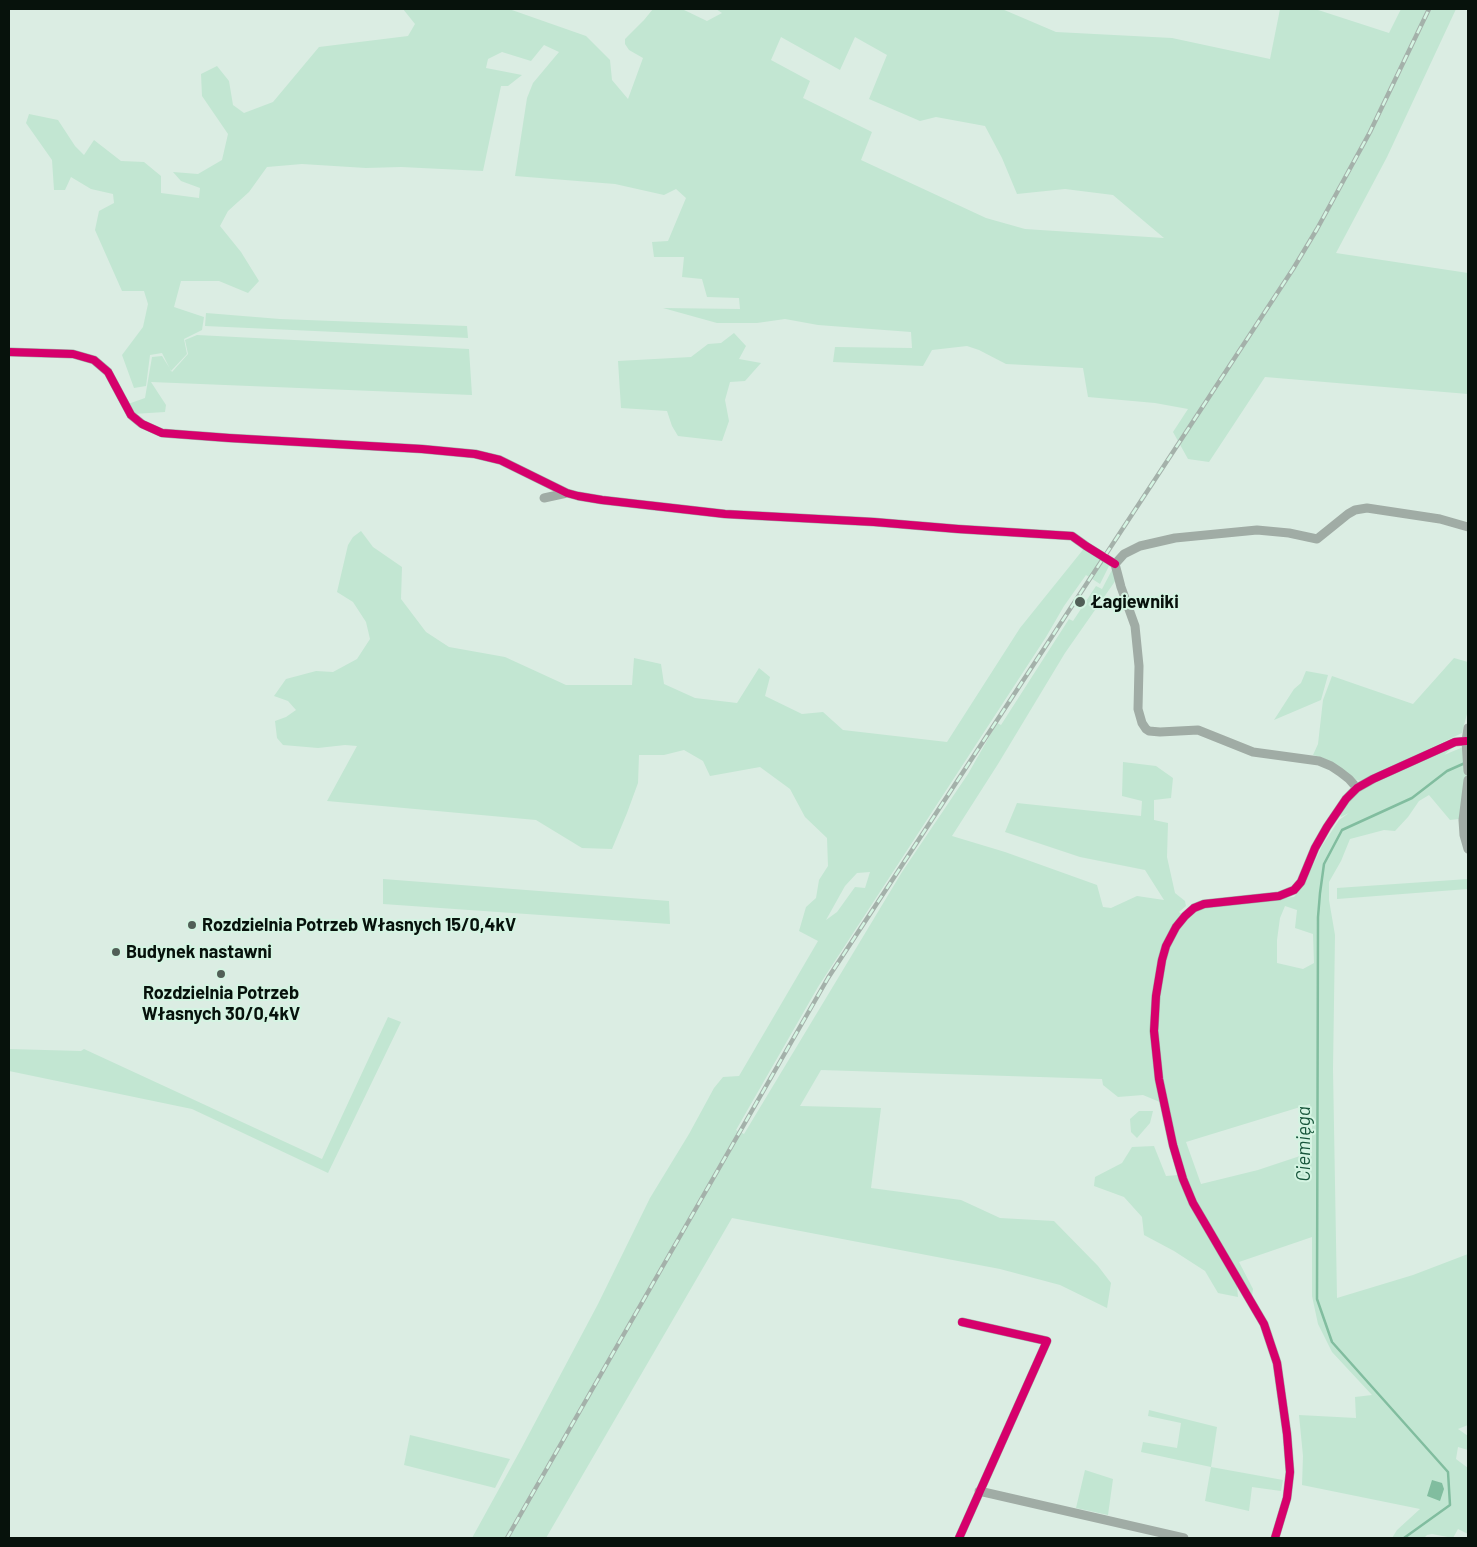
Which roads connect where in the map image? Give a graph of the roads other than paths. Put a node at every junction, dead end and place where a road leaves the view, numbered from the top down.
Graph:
1 (9, 352) edge
2 (568, 493) junction
3 (544, 498) dead end
4 (1468, 527) edge
5 (1116, 564) junction
6 (1468, 728) edge
7 (1466, 742) junction
8 (1468, 771) edge
9 (1468, 780) edge
10 (1358, 788) junction
11 (1468, 850) edge
12 (962, 1322) dead end
13 (980, 1491) junction
14 (959, 1538) edge
15 (1184, 1538) edge
16 (1275, 1538) edge

1 - 2 street
2 - 3 street
2 - 5 street
4 - 5 street
5 - 10 street
6 - 7 street
7 - 8 street
7 - 10 street
9 - 11 street
10 - 16 street
12 - 13 street
13 - 14 street
13 - 15 street

